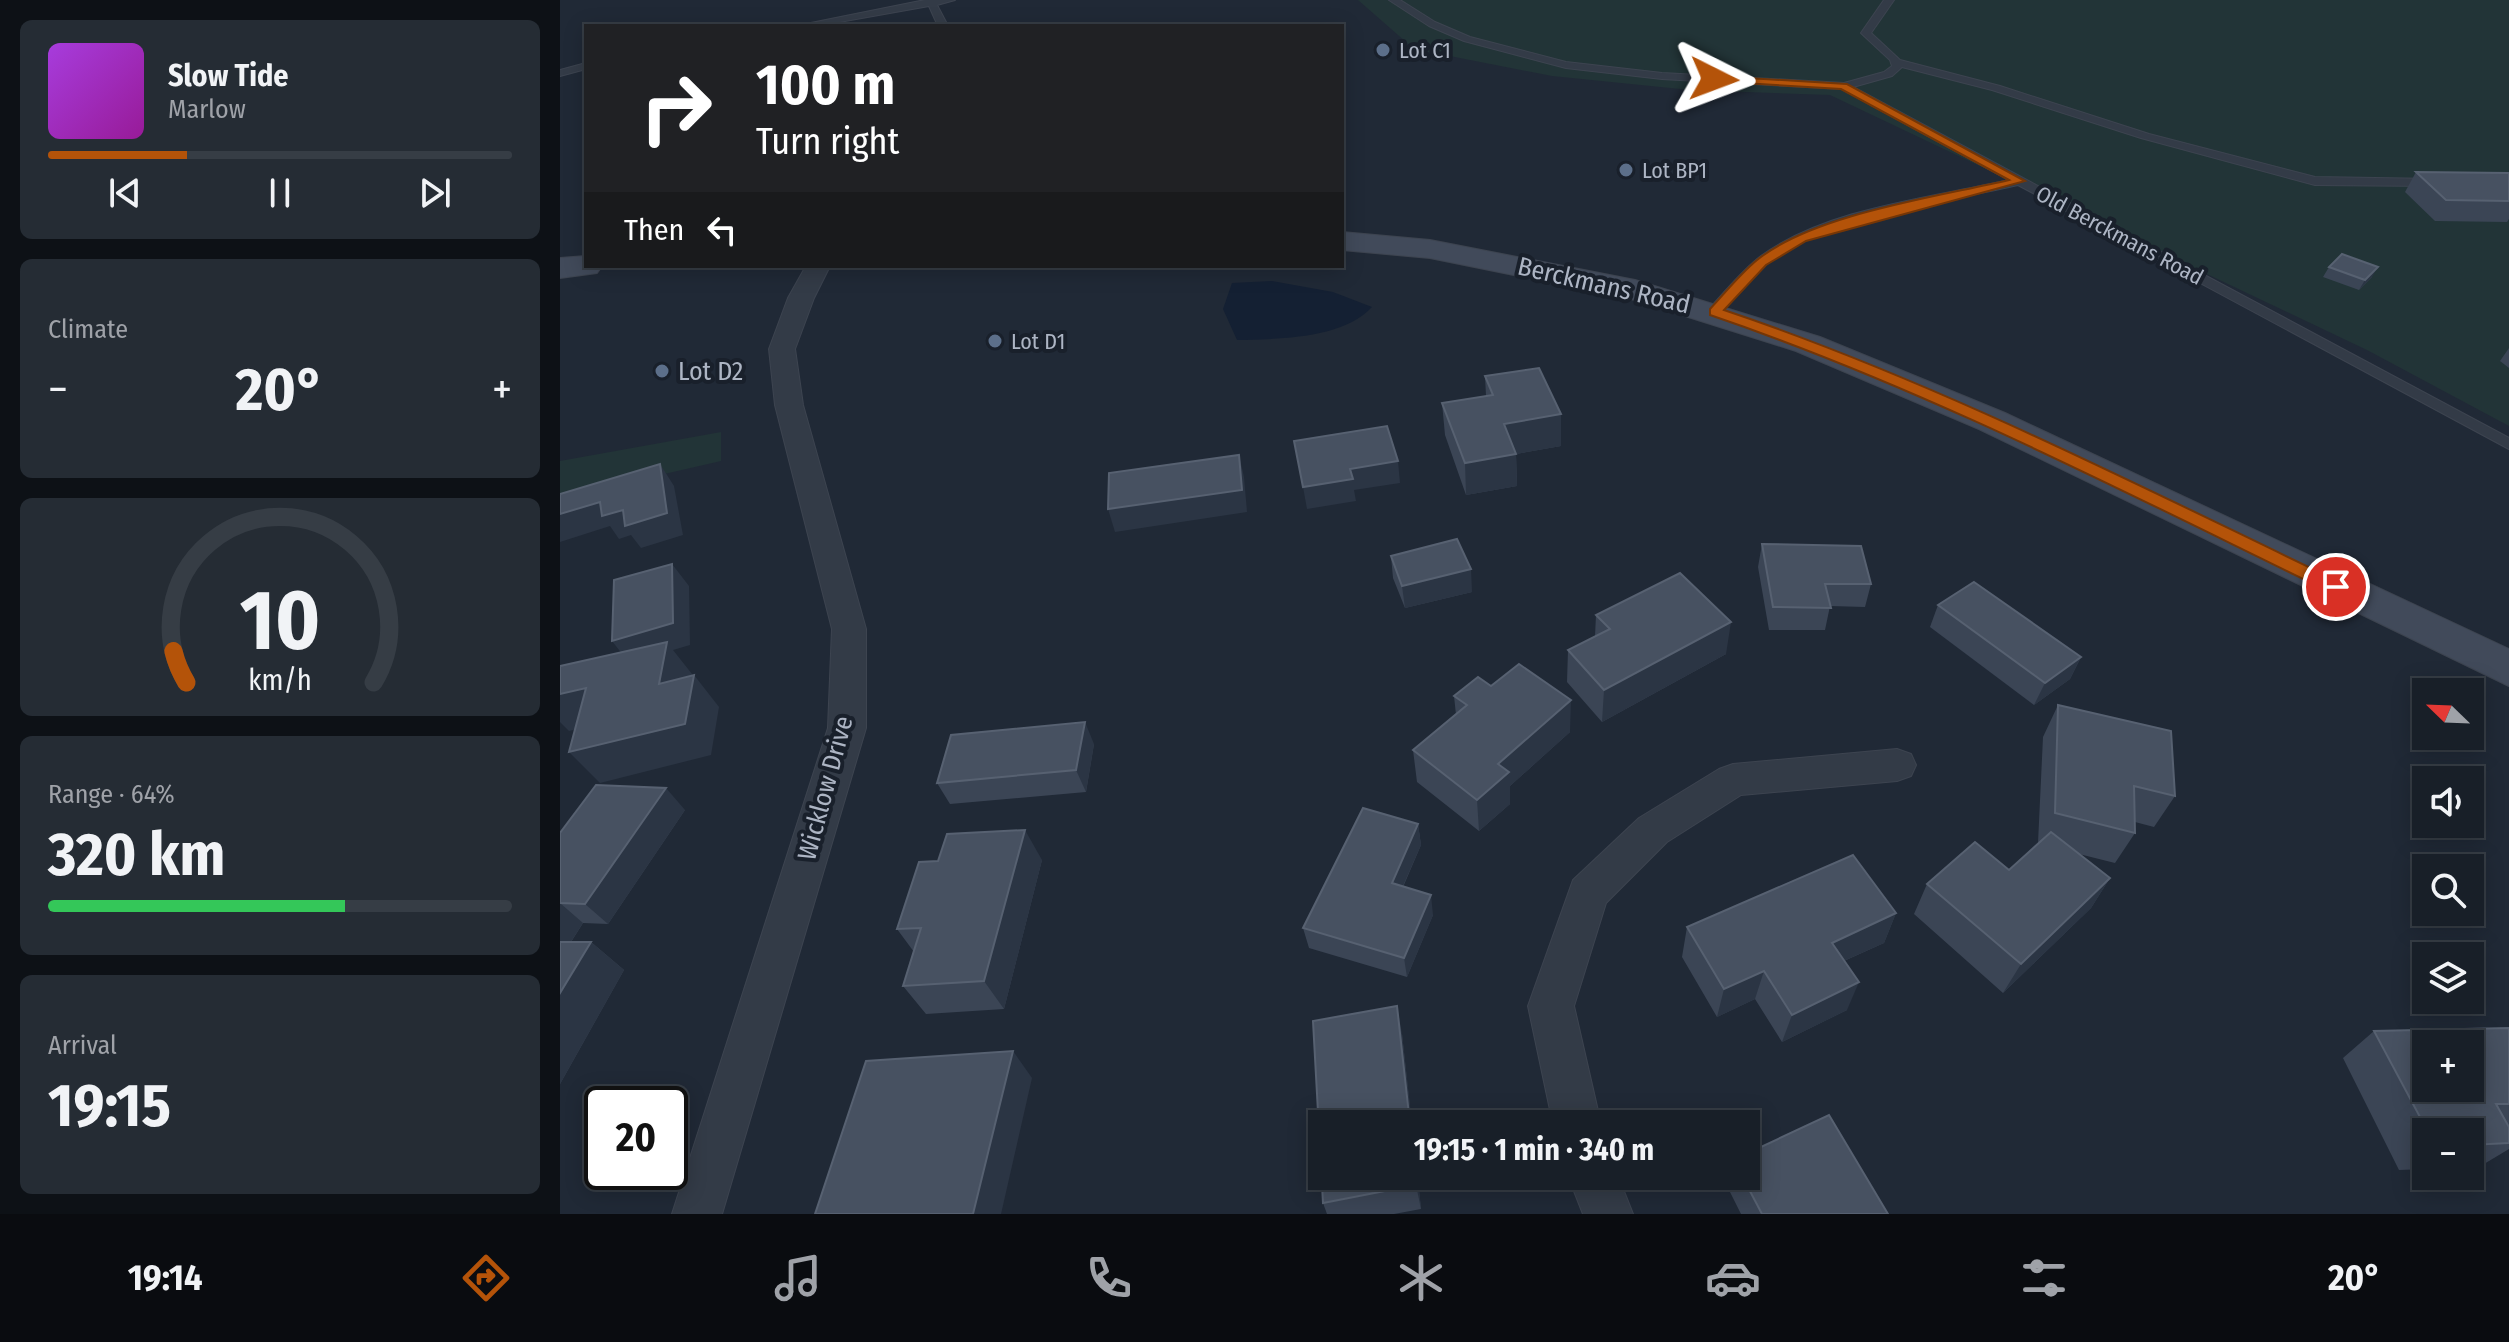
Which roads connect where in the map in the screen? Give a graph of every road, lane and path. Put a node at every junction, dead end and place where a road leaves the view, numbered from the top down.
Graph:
1 (950, 0) edge
2 (1394, 0) edge
3 (1889, 0) edge
4 (931, 2) edge
5 (812, 24) edge
6 (942, 24) edge
7 (1896, 62) junction
8 (584, 67) edge
9 (560, 73) edge
10 (1844, 86) junction
11 (2019, 181) junction
12 (2450, 182) edge
13 (1344, 241) edge
14 (584, 266) edge
15 (560, 268) edge
16 (817, 268) edge
17 (1714, 312) junction
18 (2509, 444) edge
19 (2509, 669) edge
20 (1897, 765) dead end
21 (1574, 1110) edge
22 (1599, 1190) edge
23 (697, 1214) edge
24 (1608, 1214) edge

1 - 4 lane
2 - 10 lane, Old Berckmans Road
3 - 7 lane
4 - 5 lane
4 - 6 lane
7 - 10 lane
7 - 12 lane
8 - 9 lane
10 - 11 lane, Old Berckmans Road
11 - 17 lane
11 - 18 lane, Old Berckmans Road
13 - 17 main road, Berckmans Road
14 - 15 main road
16 - 23 street, Wicklow Drive
17 - 19 main road, Berckmans Road
20 - 21 street
22 - 24 street

